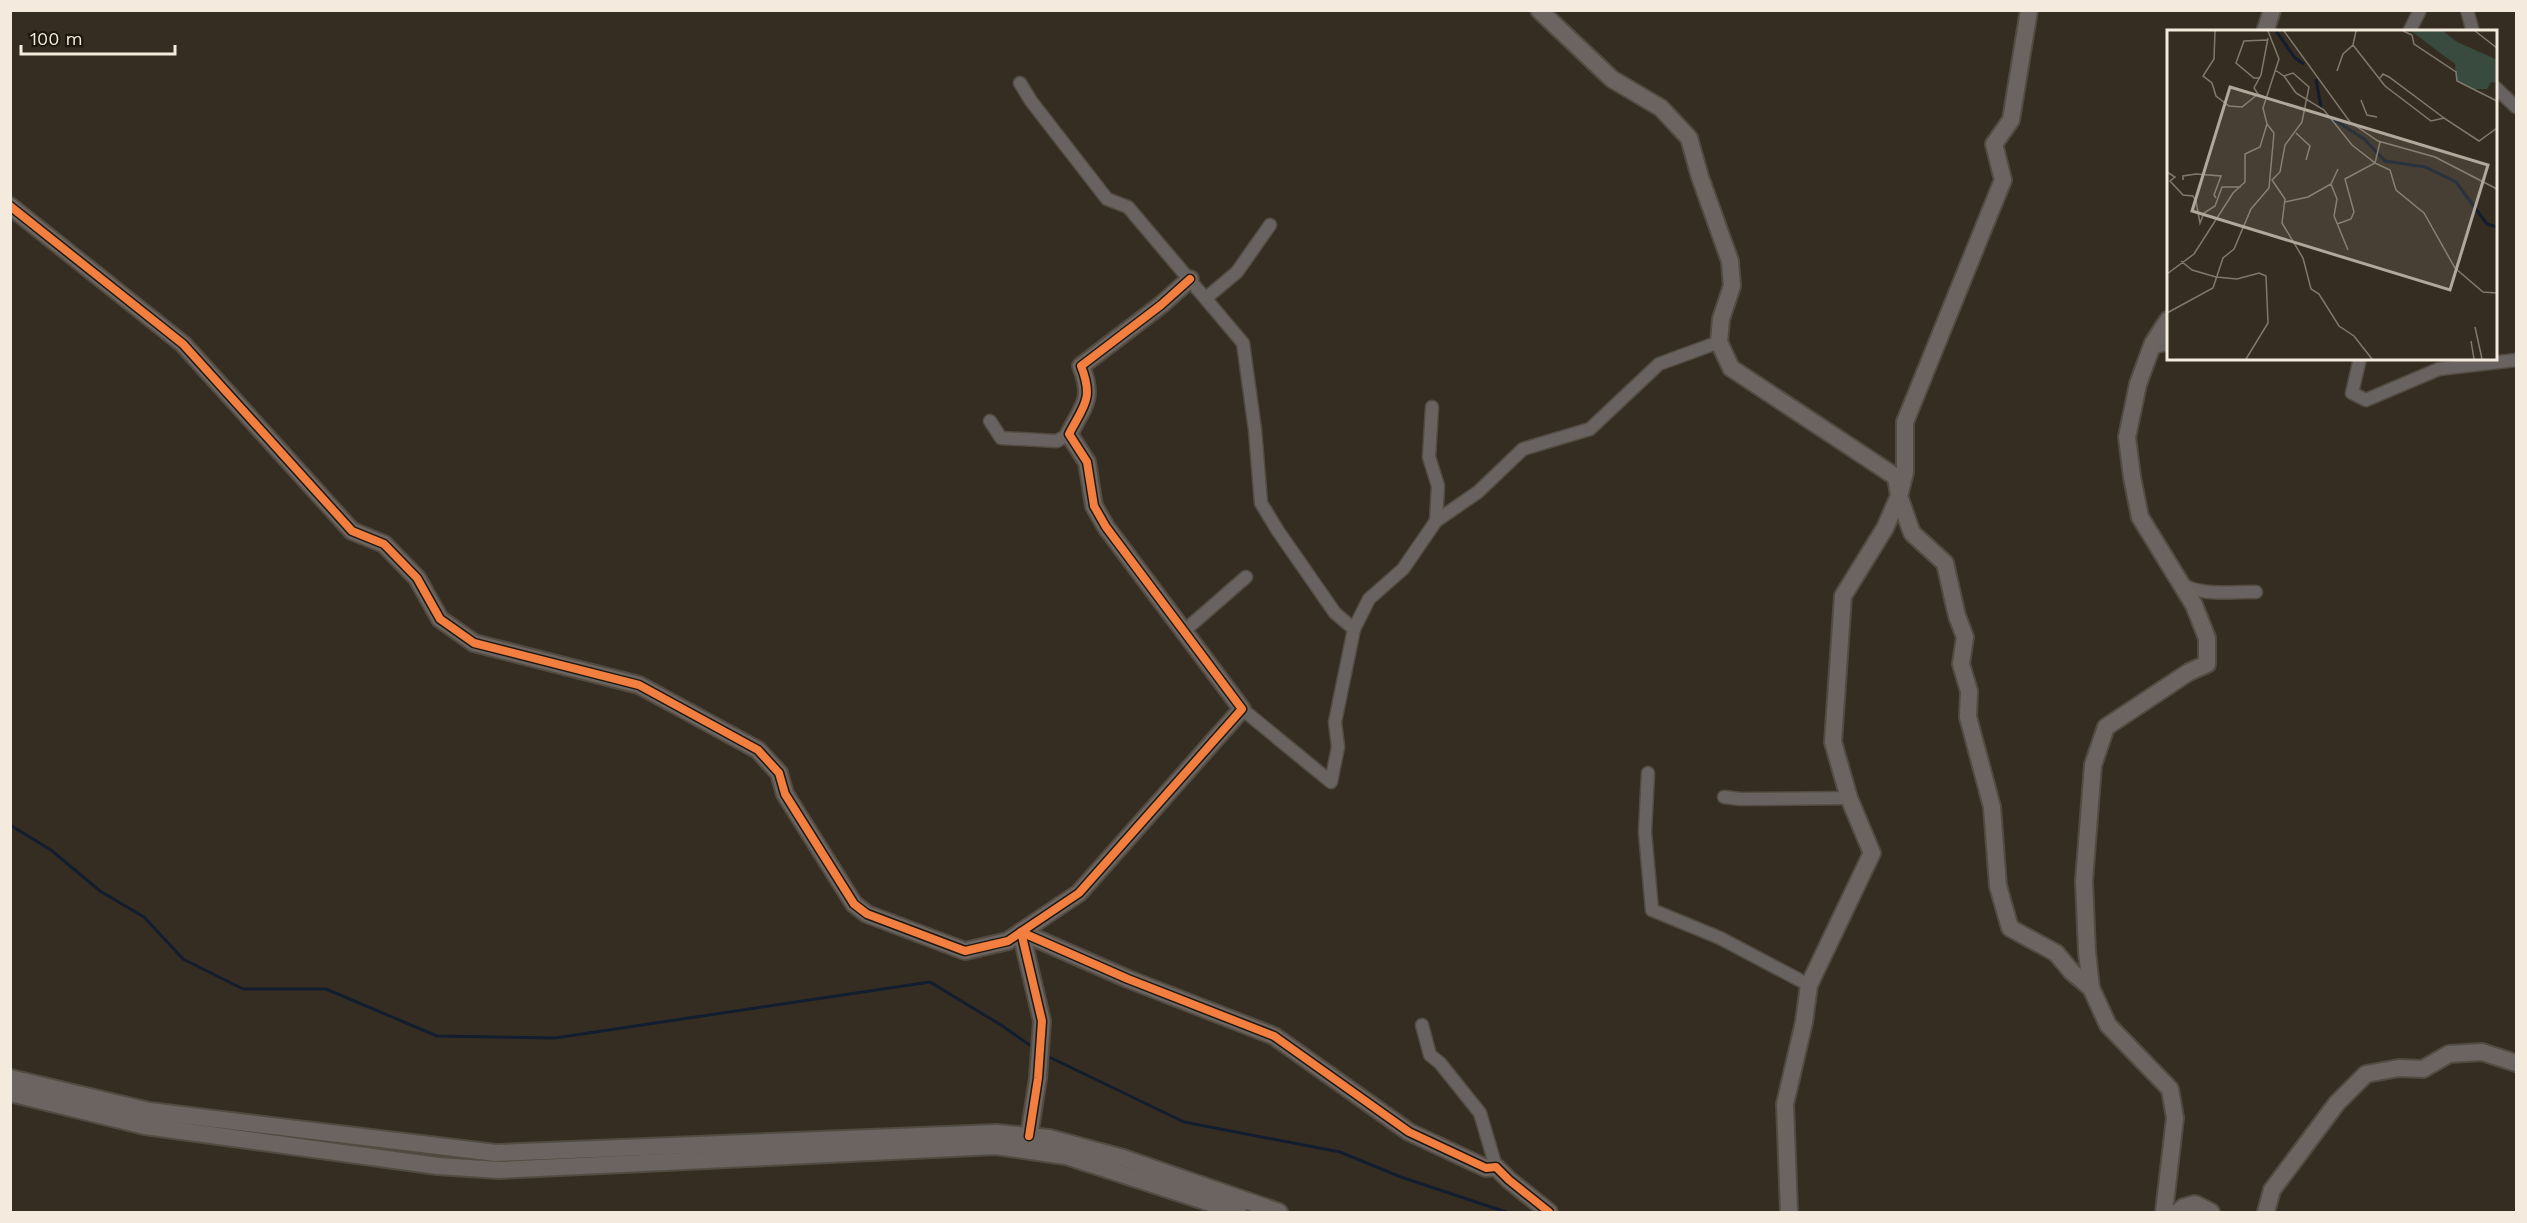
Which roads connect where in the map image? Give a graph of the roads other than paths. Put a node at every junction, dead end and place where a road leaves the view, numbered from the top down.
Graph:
1 (1539, 10) edge
2 (2029, 10) edge
3 (2272, 10) edge
4 (2420, 10) edge
5 (2467, 10) edge
6 (2266, 30) edge
7 (2410, 30) edge
8 (2472, 30) edge
9 (1020, 83) dead end
10 (2497, 89) edge
11 (2517, 107) edge
12 (10, 206) edge
13 (1270, 225) dead end
14 (1190, 279) junction
15 (1206, 298) junction
16 (2167, 323) edge
17 (1719, 342) junction
18 (2167, 344) edge
19 (2151, 348) junction
20 (2360, 360) edge
21 (2517, 360) edge
22 (1432, 407) dead end
23 (990, 421) dead end
24 (1069, 434) junction
25 (1899, 496) junction
26 (1436, 521) junction
27 (1246, 577) dead end
28 (2176, 578) junction
29 (2256, 592) dead end
30 (1354, 629) junction
31 (1184, 631) junction
32 (1242, 709) junction
33 (1648, 773) dead end
34 (1724, 797) dead end
35 (1849, 798) junction
36 (1021, 932) junction
37 (1809, 985) junction
38 (2091, 988) junction
39 (1422, 1025) dead end
40 (2517, 1063) edge
41 (10, 1078) edge
42 (10, 1093) edge
43 (1029, 1136) junction
44 (1496, 1167) junction
45 (1238, 1212) edge
46 (1280, 1212) edge
47 (1549, 1212) edge
48 (1789, 1212) edge
49 (2164, 1212) edge
50 (2178, 1212) edge
51 (2211, 1212) edge
52 (2266, 1212) edge

1 - 17 street
2 - 25 street
3 - 6 street
4 - 7 street
5 - 8 street
9 - 14 street
10 - 11 street
12 - 36 street
13 - 15 street
14 - 15 street
14 - 24 street
15 - 30 street
16 - 19 street
17 - 25 street
17 - 26 street
18 - 19 street
19 - 28 street
20 - 21 street
22 - 26 street
23 - 24 street
24 - 31 street
25 - 35 street
25 - 38 street
26 - 30 street
27 - 31 street
28 - 29 street
28 - 38 street
30 - 32 street
31 - 32 street
32 - 36 street
33 - 37 street
34 - 35 street
35 - 37 street
36 - 43 street
36 - 44 street
37 - 48 street
38 - 49 street
39 - 44 street
40 - 52 street
41 - 43 street
42 - 45 street
43 - 46 street
44 - 47 street
50 - 51 street

